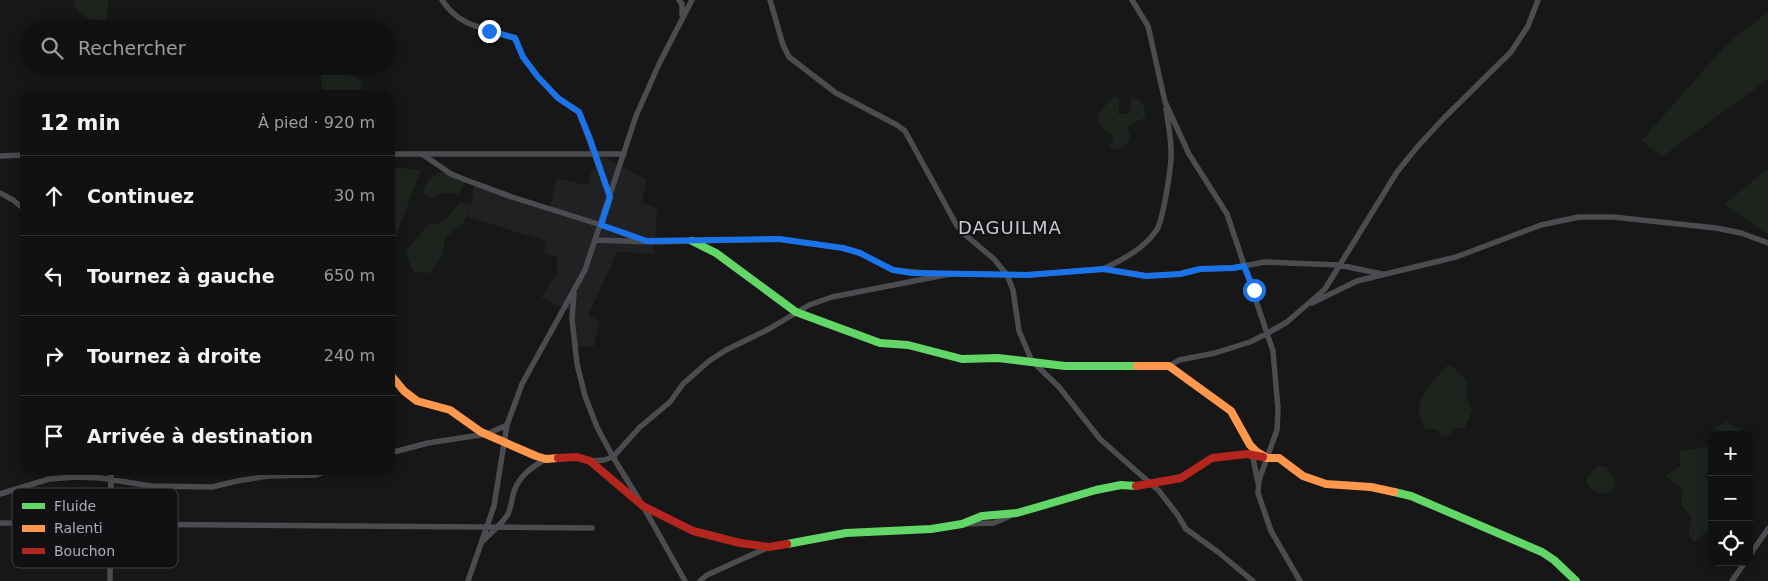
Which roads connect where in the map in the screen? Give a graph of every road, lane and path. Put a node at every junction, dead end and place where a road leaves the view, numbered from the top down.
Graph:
1 (442, 0) edge
2 (679, 0) edge
3 (692, 0) edge
4 (770, 0) edge
5 (1132, 0) edge
6 (1538, 0) edge
7 (682, 16) junction
8 (1165, 102) junction
9 (395, 154) edge
10 (422, 154) junction
11 (595, 154) junction
12 (624, 154) junction
13 (20, 155) edge
14 (0, 156) edge
15 (0, 193) edge
16 (610, 197) junction
17 (20, 206) edge
18 (601, 225) junction
19 (596, 240) junction
20 (647, 241) junction
21 (692, 241) junction
22 (1768, 243) edge
23 (1339, 265) junction
24 (1244, 266) junction
25 (1104, 269) junction
26 (950, 274) junction
27 (1382, 274) junction
28 (1007, 275) junction
29 (574, 289) junction
30 (1306, 307) junction
31 (796, 312) junction
32 (1266, 334) junction
33 (1032, 361) junction
34 (1169, 366) junction
35 (395, 380) edge
36 (507, 425) junction
37 (487, 434) junction
38 (1247, 439) junction
39 (504, 442) junction
40 (395, 452) edge
41 (1252, 455) junction
42 (613, 457) junction
43 (1267, 458) junction
44 (546, 459) junction
45 (590, 461) junction
46 (111, 475) edge
47 (316, 475) edge
48 (111, 480) junction
49 (1151, 483) junction
50 (1258, 486) junction
51 (20, 488) edge
52 (111, 488) edge
53 (12, 490) edge
54 (0, 494) edge
55 (643, 506) junction
56 (178, 525) edge
57 (487, 527) junction
58 (497, 527) junction
59 (592, 528) dead end
60 (1768, 528) edge
61 (482, 542) junction
62 (769, 547) junction
63 (1753, 550) edge
64 (1742, 566) edge
65 (110, 568) edge
66 (110, 581) edge
67 (468, 581) edge
68 (685, 581) edge
69 (700, 581) edge
70 (1253, 581) edge
71 (1300, 581) edge
72 (1576, 581) edge
73 (1732, 581) edge

1 - 11 street
2 - 7 street
3 - 7 street
4 - 28 street
5 - 8 street
6 - 23 street
7 - 12 street
8 - 24 street
8 - 25 street
9 - 10 street
10 - 11 street
10 - 18 street
11 - 12 street
11 - 16 street
12 - 16 street
13 - 14 street
15 - 17 street
16 - 18 street
18 - 19 street
18 - 20 street
19 - 20 street
19 - 29 street
20 - 21 street
21 - 26 street
21 - 31 street
22 - 27 street
23 - 24 street
23 - 27 street
23 - 30 street
24 - 25 street
24 - 32 street
25 - 28 street
26 - 28 street
26 - 31 street
27 - 30 street
28 - 33 street
29 - 36 street
29 - 42 street
30 - 32 street
31 - 33 street
31 - 42 street
32 - 34 street
32 - 43 street
33 - 34 street
33 - 49 street
34 - 38 street
35 - 37 street
36 - 37 street
36 - 39 street
37 - 39 street
37 - 40 street
38 - 41 street
38 - 43 street
39 - 44 street
39 - 57 street
41 - 43 street
41 - 49 street
41 - 50 street
42 - 45 street
42 - 55 street
43 - 50 street
43 - 72 street
44 - 45 street
44 - 58 street
45 - 55 street
46 - 48 street
47 - 48 street
48 - 51 street
48 - 52 street
49 - 62 street
49 - 70 street
50 - 71 street
53 - 54 street
55 - 62 street
55 - 68 street
56 - 57 street
57 - 58 street
57 - 61 street
58 - 59 street
58 - 61 street
60 - 63 street
61 - 67 street
62 - 69 street
64 - 73 street
65 - 66 street

